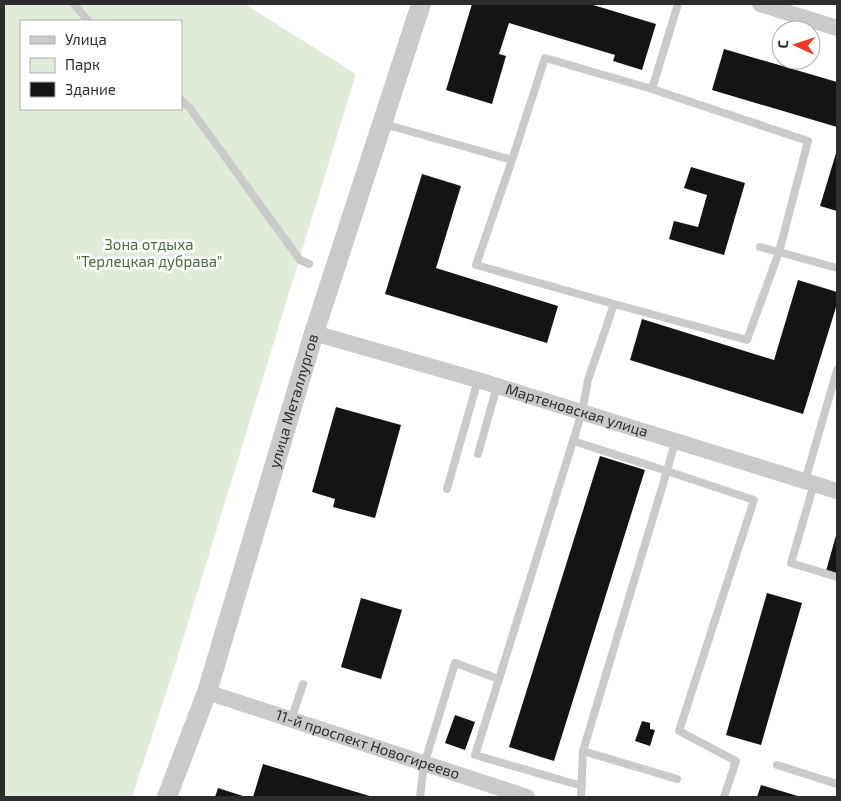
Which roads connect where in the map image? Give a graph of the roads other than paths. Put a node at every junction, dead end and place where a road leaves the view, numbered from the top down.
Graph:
1 (74, 4) edge
2 (420, 4) edge
3 (678, 4) edge
4 (760, 4) edge
5 (87, 20) edge
6 (837, 28) edge
7 (652, 89) junction
8 (182, 101) edge
9 (382, 124) junction
10 (512, 160) junction
11 (760, 247) dead end
12 (779, 252) junction
13 (309, 264) dead end
14 (837, 268) edge
15 (614, 304) junction
16 (314, 333) junction
17 (837, 370) edge
18 (478, 380) junction
19 (497, 386) junction
20 (582, 412) junction
21 (574, 441) junction
22 (675, 442) junction
23 (478, 454) dead end
24 (666, 471) junction
25 (810, 483) junction
26 (447, 489) dead end
27 (837, 491) edge
28 (837, 577) edge
29 (499, 679) junction
30 (303, 684) dead end
31 (207, 692) junction
32 (291, 720) junction
33 (583, 751) junction
34 (424, 764) junction
35 (777, 765) dead end
36 (677, 780) dead end
37 (837, 784) edge
38 (582, 786) junction
39 (167, 797) edge
40 (420, 797) edge
41 (528, 797) edge
42 (581, 797) edge
43 (724, 797) edge

1 - 5 lane
2 - 9 street, улица Металлургов
3 - 7 lane
4 - 6 street
7 - 10 lane
7 - 12 lane
8 - 13 lane
9 - 10 lane
9 - 16 street, улица Металлургов
10 - 15 lane
11 - 12 lane
12 - 14 lane
12 - 15 lane
15 - 20 lane
16 - 18 street, Мартеновская улица
16 - 31 street, улица Металлургов
17 - 25 lane
18 - 19 street, Мартеновская улица
18 - 26 lane
19 - 20 street, Мартеновская улица
19 - 23 lane
20 - 21 lane
20 - 22 street, Мартеновская улица
21 - 24 lane
21 - 29 lane
22 - 24 lane
22 - 25 street, Мартеновская улица
24 - 33 lane
24 - 43 lane
25 - 27 street, Мартеновская улица
25 - 28 lane
29 - 34 lane
29 - 38 lane
30 - 32 lane
31 - 32 street, 11-й проспект Новогиреево
31 - 39 street, улица Металлургов
32 - 34 street, 11-й проспект Новогиреево
33 - 36 lane
33 - 38 lane
34 - 40 lane
34 - 41 street, 11-й проспект Новогиреево
35 - 37 lane
38 - 42 lane

